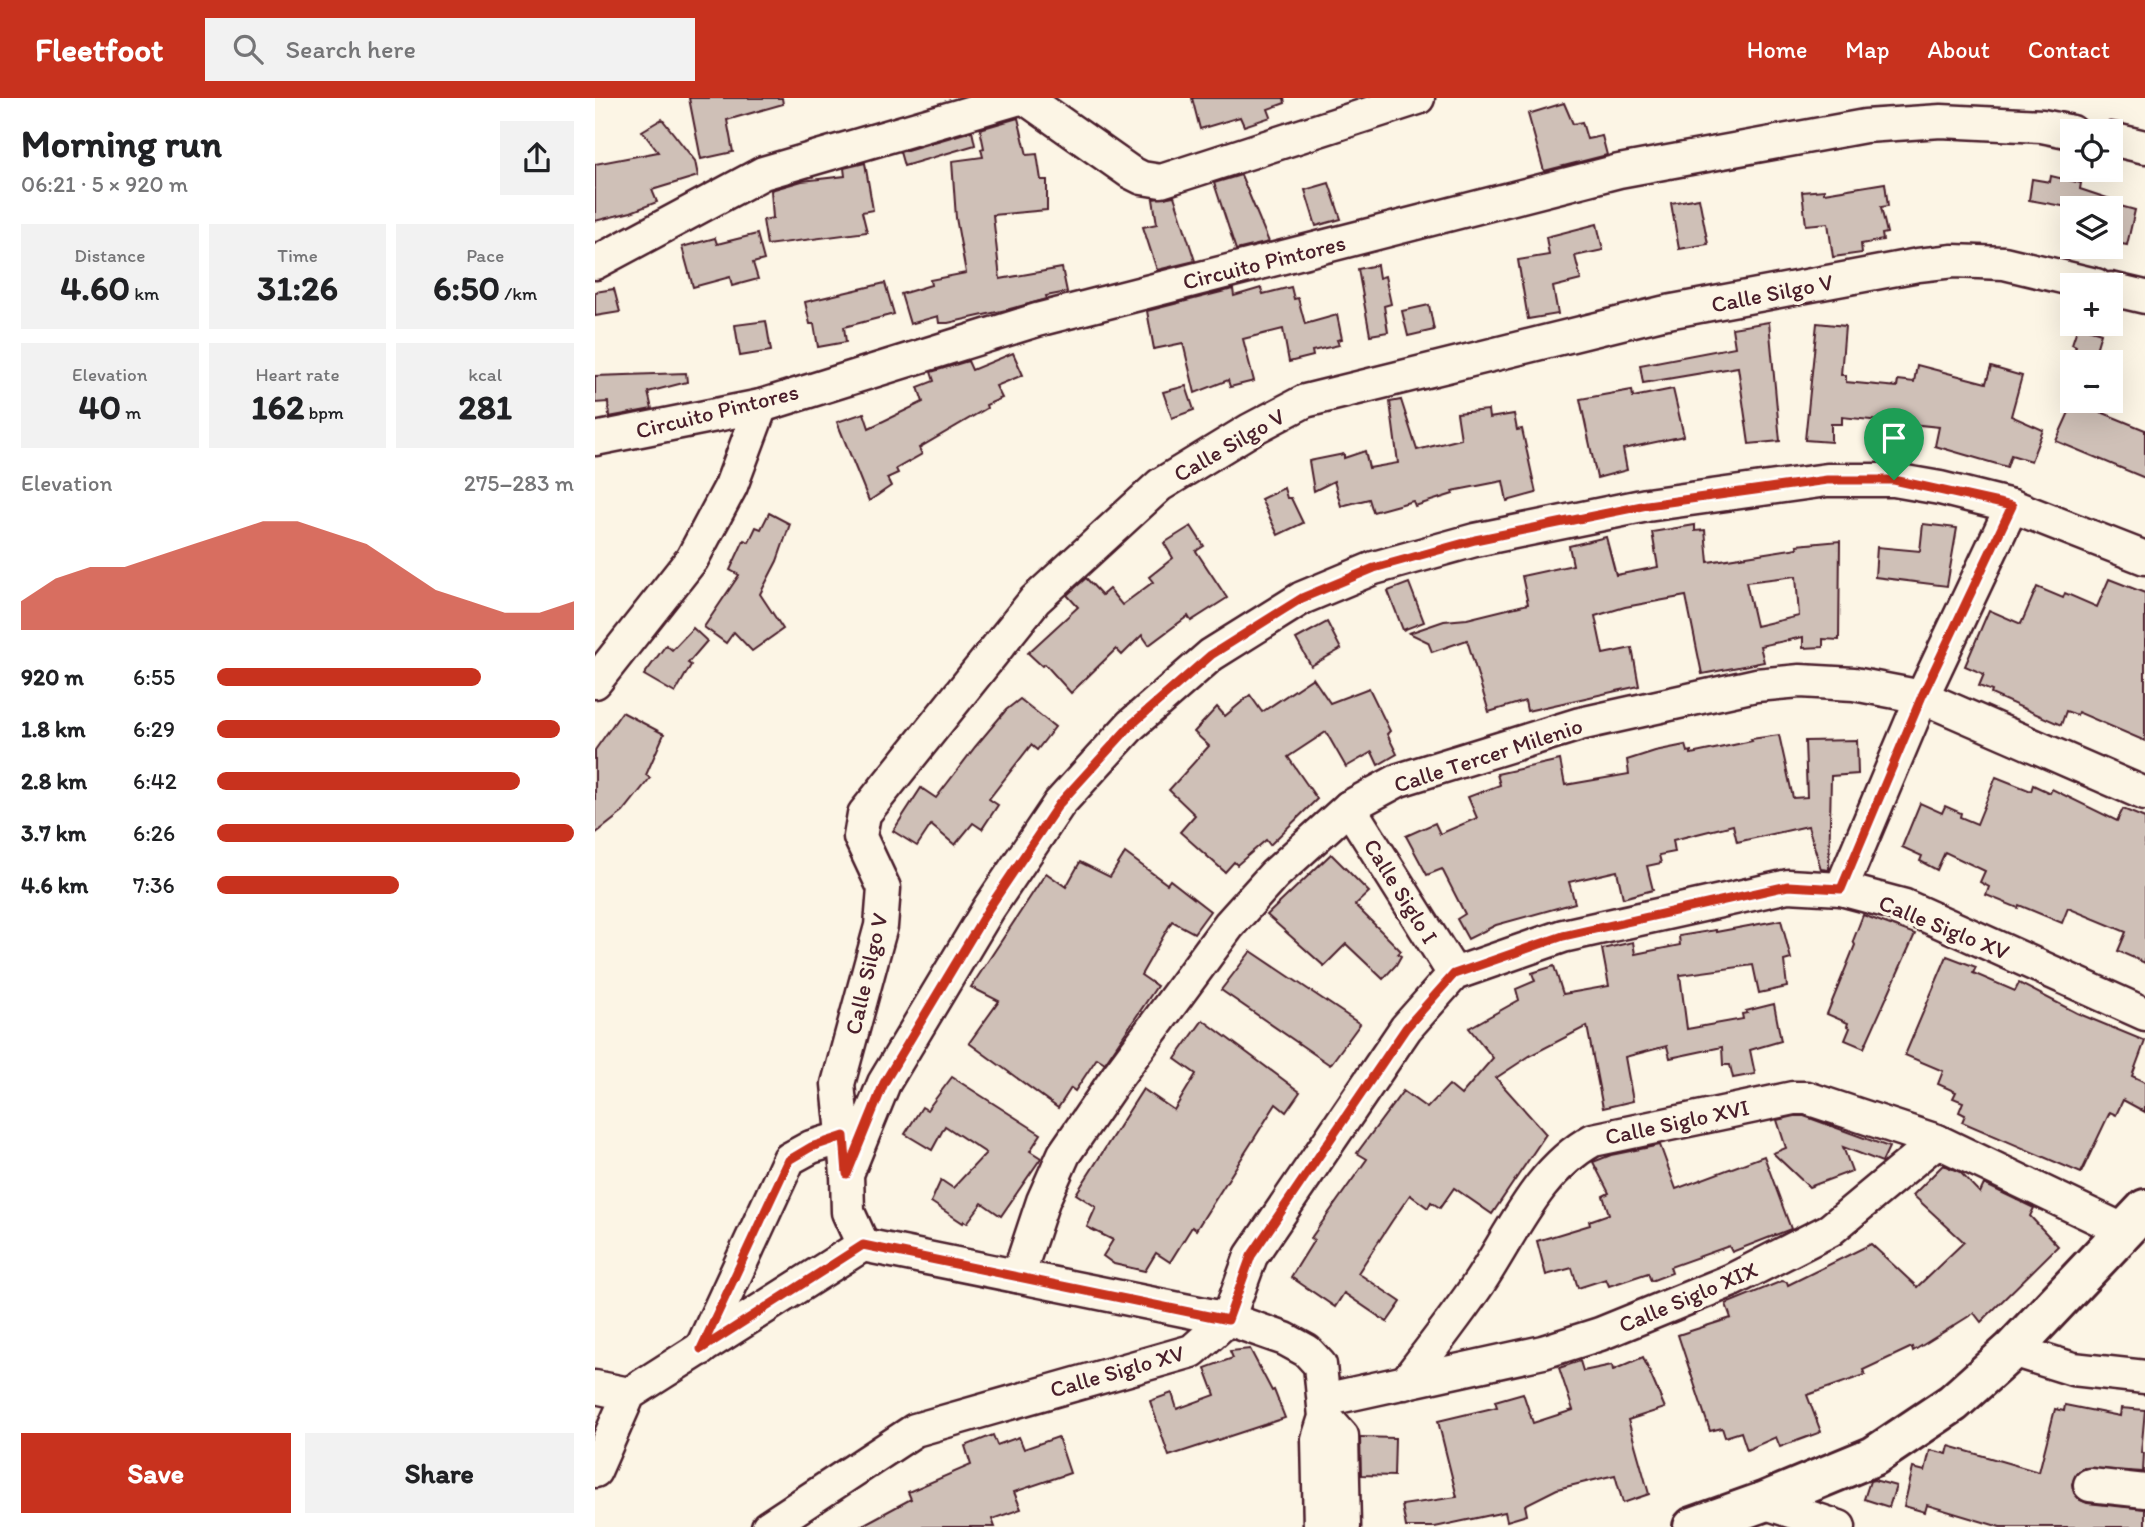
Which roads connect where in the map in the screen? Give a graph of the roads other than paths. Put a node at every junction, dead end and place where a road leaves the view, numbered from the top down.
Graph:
1 (1023, 98) edge
2 (1419, 98) edge
3 (2060, 130) edge
4 (2123, 142) edge
5 (2145, 147) edge
6 (595, 263) edge
7 (2060, 276) edge
8 (2123, 292) edge
9 (2145, 297) edge
10 (761, 405) junction
11 (595, 439) edge
12 (2012, 506) junction
13 (2145, 558) edge
14 (595, 682) edge
15 (1922, 696) junction
16 (2145, 793) edge
17 (1349, 807) junction
18 (1841, 889) junction
19 (1454, 974) junction
20 (2145, 1014) edge
21 (844, 1136) junction
22 (1937, 1141) junction
23 (847, 1174) junction
24 (2135, 1220) edge
25 (863, 1245) junction
26 (1018, 1276) junction
27 (1228, 1320) junction
28 (701, 1349) junction
29 (2013, 1350) junction
30 (2145, 1377) edge
31 (1405, 1383) junction
32 (595, 1387) edge
33 (629, 1394) junction
34 (1325, 1409) junction
35 (595, 1471) edge
36 (2090, 1485) dead end
37 (2145, 1491) edge
38 (1763, 1502) junction
39 (768, 1527) edge
40 (1320, 1527) edge
41 (1344, 1527) edge
42 (1693, 1527) edge
43 (1839, 1527) edge

1 - 2 street
1 - 6 street
3 - 10 street, Circuito Pintores
4 - 5 street
7 - 21 street, Calle Silgo V
8 - 9 street
10 - 11 street, Circuito Pintores
10 - 14 street
12 - 13 street
12 - 15 street
12 - 23 street
15 - 16 street, Calle Tercer Milenio
15 - 17 street, Calle Tercer Milenio
15 - 18 street
17 - 19 street, Calle Siglo I
17 - 26 street, Calle Tercer Milenio
18 - 19 street, Calle Siglo XV
18 - 20 street, Calle Siglo XV
19 - 27 street, Calle Siglo XV
21 - 23 street, Calle Silgo V
21 - 28 street
22 - 24 street, Calle Siglo XVI
22 - 31 street, Calle Siglo XIX
22 - 31 street, Calle Siglo XVI
23 - 25 street, Calle Silgo V
24 - 29 street
25 - 26 street
25 - 28 street
26 - 27 street
27 - 34 street
27 - 39 street, Calle Siglo XV
28 - 33 street
29 - 30 street
29 - 38 street
31 - 34 street
32 - 33 street
33 - 35 street
34 - 40 street
34 - 41 street
36 - 37 street
38 - 42 street
38 - 43 street

